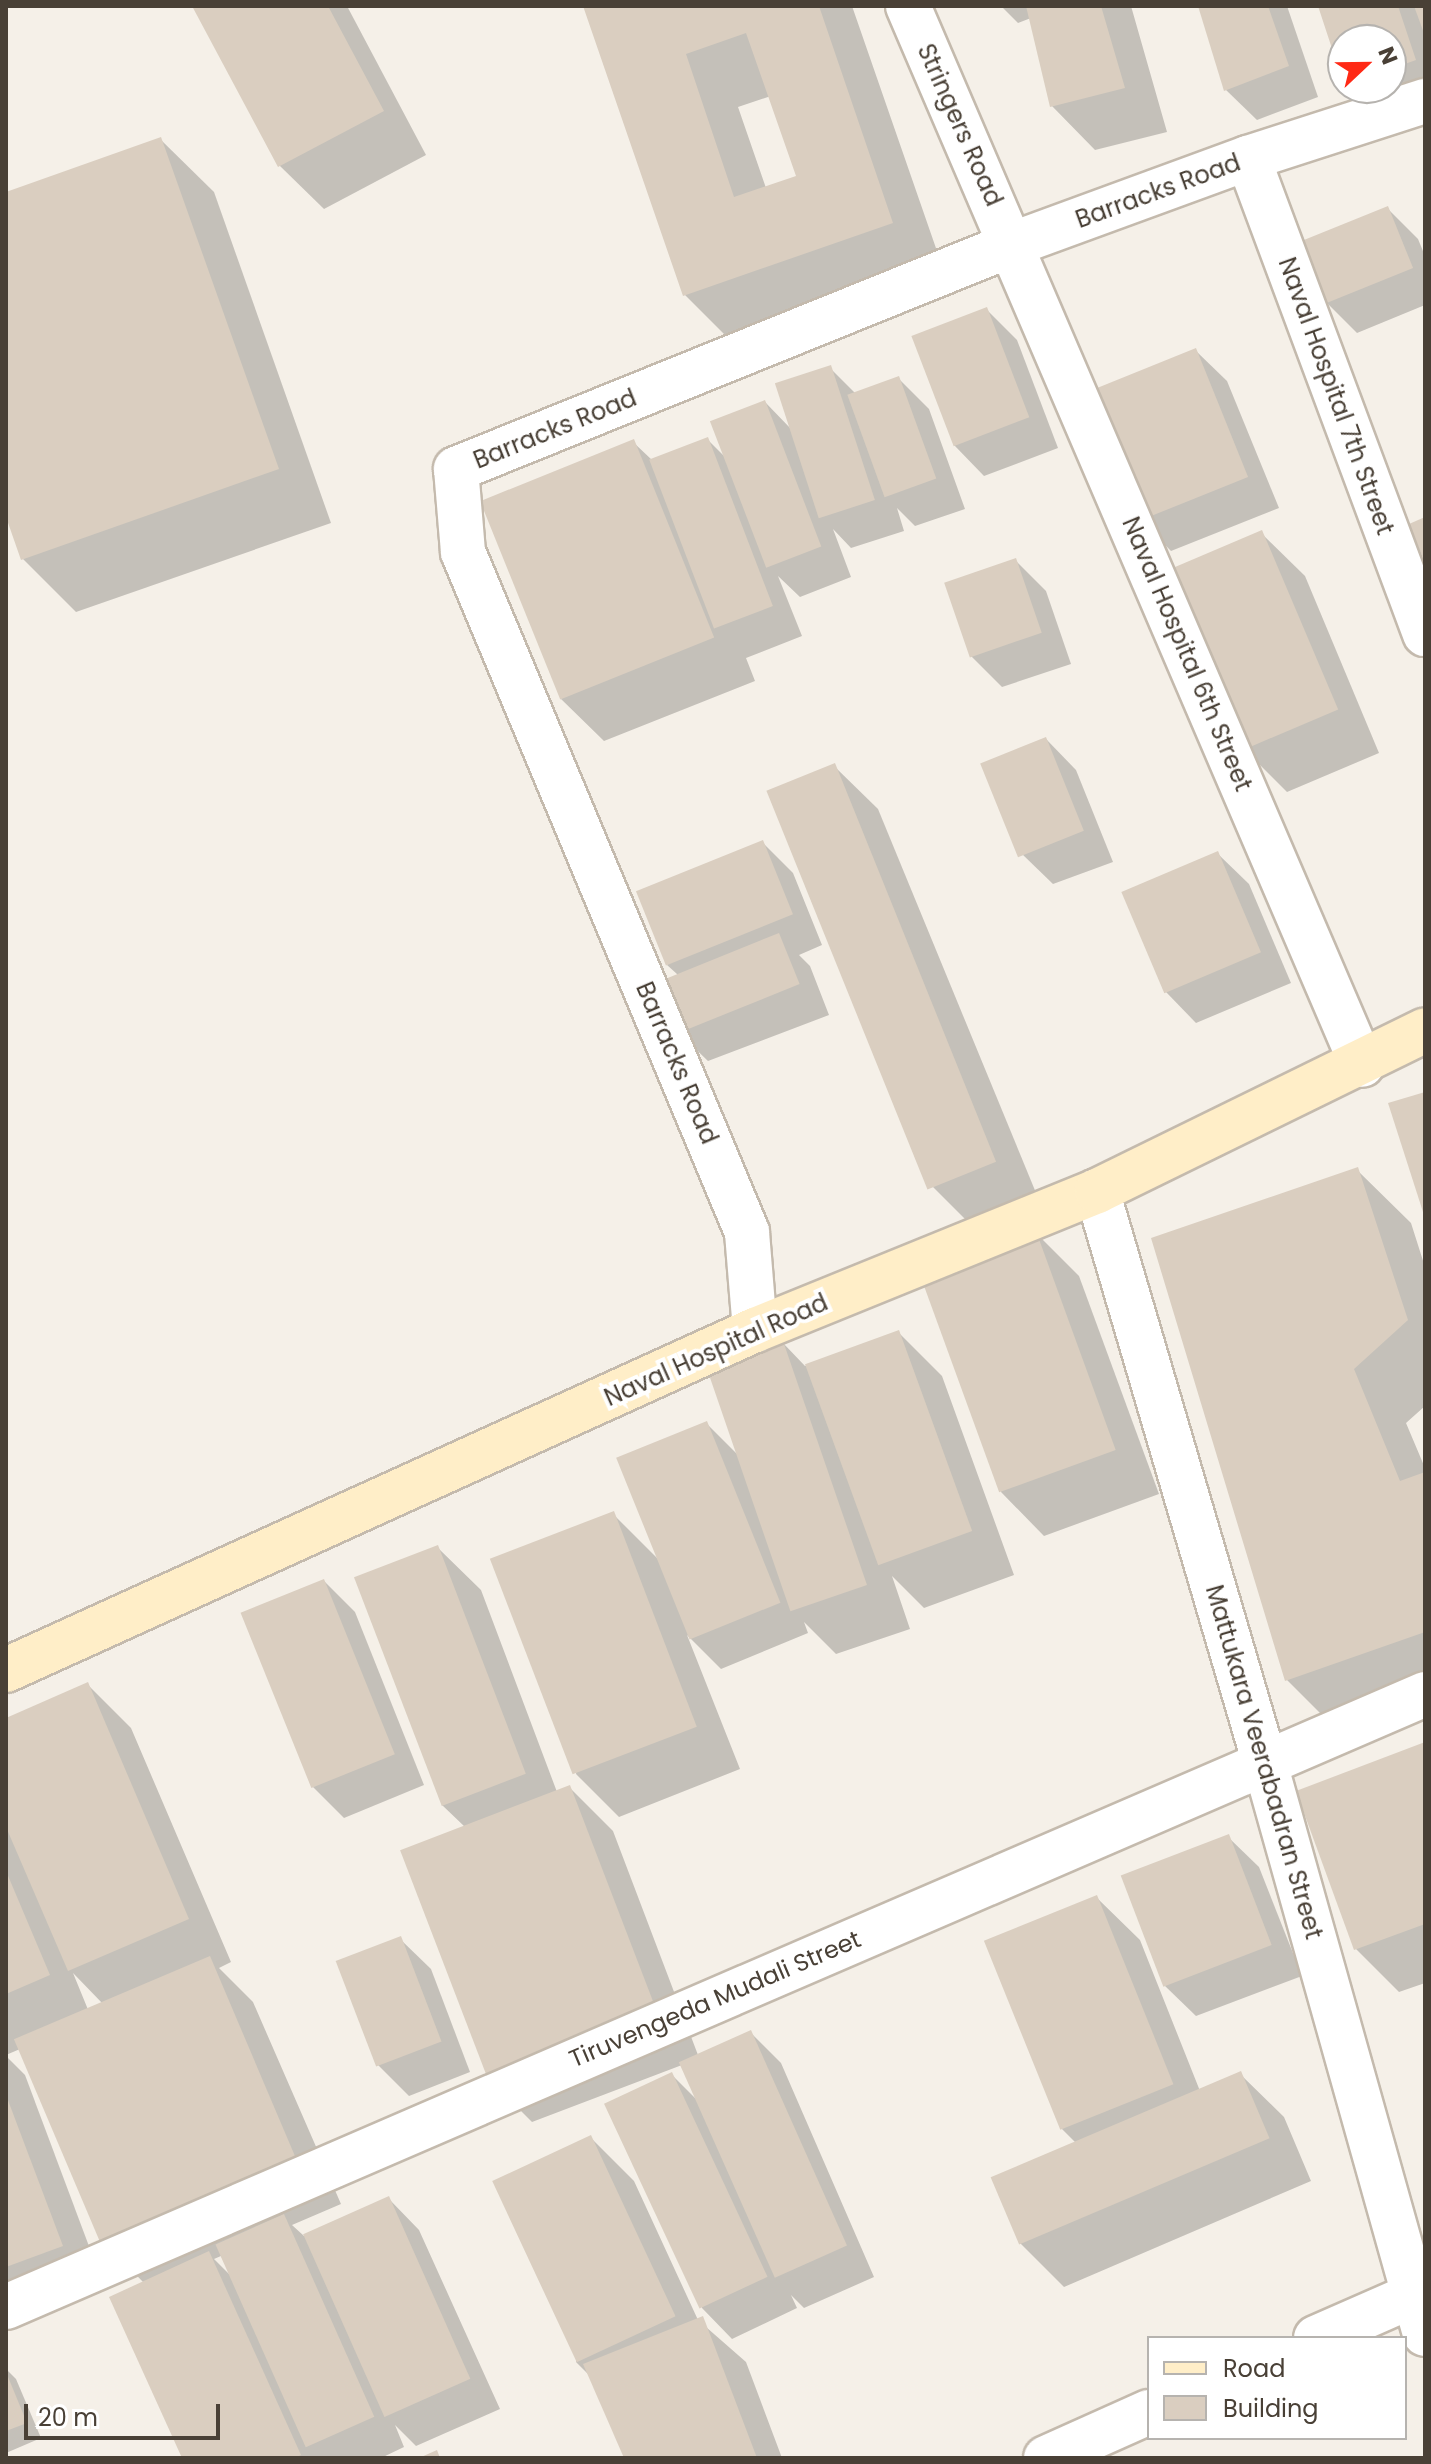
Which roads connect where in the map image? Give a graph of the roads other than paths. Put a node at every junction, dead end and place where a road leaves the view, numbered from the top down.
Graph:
1 (908, 6) edge
2 (1425, 101) edge
3 (1248, 158) junction
4 (1013, 244) junction
5 (1425, 634) edge
6 (1425, 1030) edge
7 (1362, 1065) junction
8 (1097, 1191) junction
9 (755, 1330) junction
10 (6, 1670) edge
11 (1425, 1694) edge
12 (1264, 1760) junction
13 (6, 2307) edge
14 (1420, 2314) edge
15 (1325, 2336) edge
16 (1147, 2413) edge
17 (1046, 2458) edge

1 - 4 street, Stringers Road
2 - 3 street, Barracks Road
3 - 4 street, Barracks Road
3 - 5 street, Naval Hospital 7th Street
4 - 7 street, Naval Hospital 6th Street
4 - 9 street, Barracks Road
6 - 7 street, Naval Hospital Road
7 - 8 street, Naval Hospital Road
8 - 9 street, Naval Hospital Road
8 - 12 street, Mattukara Veerabadran Street
9 - 10 street, Naval Hospital Road
11 - 12 street, Tiruvengeda Mudali Street
12 - 13 street, Tiruvengeda Mudali Street
12 - 14 street, Mattukara Veerabadran Street
14 - 15 street
16 - 17 street

